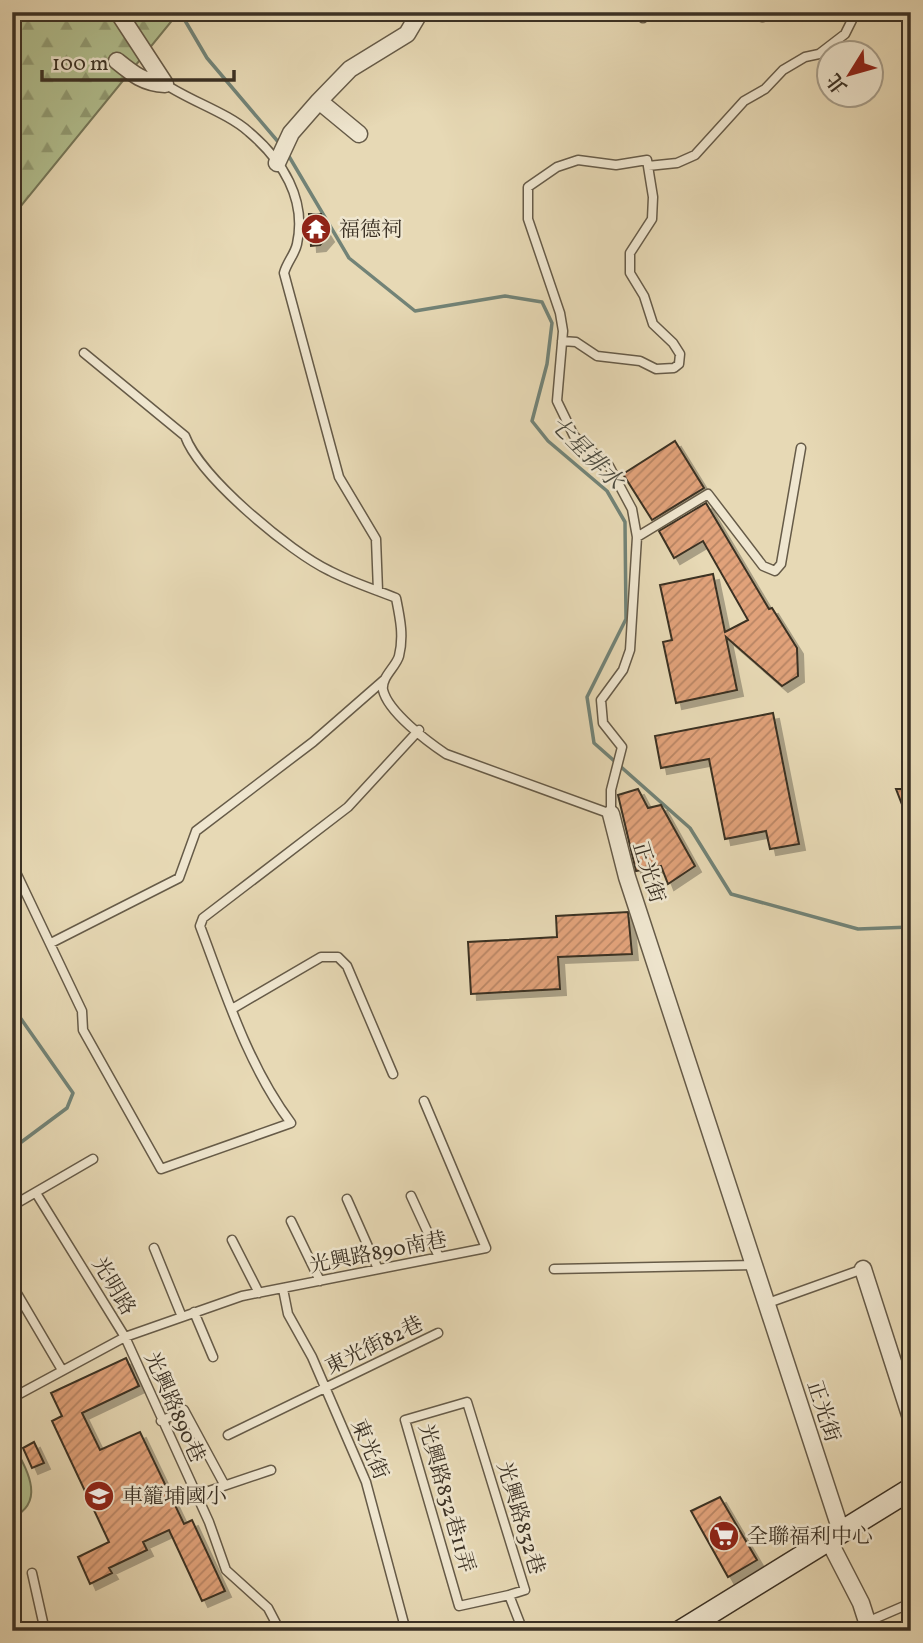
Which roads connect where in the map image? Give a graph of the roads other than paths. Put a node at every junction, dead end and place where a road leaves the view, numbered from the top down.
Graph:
1 (118, 12) edge
2 (420, 12) edge
3 (637, 12) edge
4 (649, 12) edge
5 (759, 12) edge
6 (787, 12) edge
7 (795, 12) edge
8 (820, 12) edge
9 (850, 12) edge
10 (117, 61) dead end
11 (165, 84) junction
12 (319, 101) junction
13 (359, 134) dead end
14 (277, 163) junction
15 (648, 166) junction
16 (562, 341) junction
17 (84, 353) dead end
18 (801, 448) dead end
19 (637, 537) junction
20 (378, 591) junction
21 (384, 680) junction
22 (419, 730) junction
23 (611, 814) junction
24 (12, 864) edge
25 (51, 943) junction
26 (232, 1009) junction
27 (393, 1074) dead end
28 (424, 1101) dead end
29 (93, 1160) dead end
30 (36, 1193) junction
31 (411, 1196) dead end
32 (347, 1199) dead end
33 (12, 1206) edge
34 (291, 1221) dead end
35 (232, 1240) dead end
36 (154, 1248) dead end
37 (439, 1257) junction
38 (755, 1265) junction
39 (378, 1269) junction
40 (554, 1269) dead end
41 (863, 1269) joint
42 (320, 1281) junction
43 (12, 1285) edge
44 (283, 1289) junction
45 (259, 1293) junction
46 (768, 1303) junction
47 (194, 1312) junction
48 (182, 1317) junction
49 (438, 1333) dead end
50 (125, 1337) junction
51 (213, 1357) dead end
52 (62, 1370) junction
53 (324, 1388) junction
54 (12, 1398) edge
55 (467, 1402) joint
56 (911, 1418) edge
57 (161, 1421) junction
58 (228, 1435) dead end
59 (271, 1469) dead end
60 (224, 1484) junction
61 (911, 1489) edge
62 (197, 1496) junction
63 (834, 1535) junction
64 (32, 1573) dead end
65 (509, 1595) junction
66 (911, 1603) edge
67 (865, 1628) edge
68 (45, 1631) edge
69 (280, 1631) edge
70 (406, 1631) edge
71 (523, 1631) edge
72 (681, 1631) edge

1 - 11 street
2 - 12 street
3 - 4 lane
5 - 6 lane
7 - 8 lane
9 - 15 lane
10 - 11 street
11 - 14 lane
12 - 13 street
12 - 14 street
14 - 20 lane
15 - 16 lane
15 - 16 lane
16 - 19 lane
17 - 20 lane
18 - 19 lane
19 - 23 lane
20 - 21 lane
21 - 22 lane
21 - 25 lane
22 - 23 lane
22 - 26 lane
23 - 38 street, 正光街
24 - 25 lane
25 - 26 lane
26 - 27 lane
28 - 37 lane, 光興路890南巷
29 - 30 lane
30 - 33 lane
30 - 50 lane, 光明路
31 - 37 lane
32 - 39 lane
34 - 42 lane
35 - 45 lane
36 - 48 lane
37 - 39 lane, 光興路890南巷
38 - 40 lane
38 - 46 street, 正光街
39 - 42 lane, 光興路890南巷
41 - 46 lane
41 - 56 street
42 - 44 lane, 光興路890南巷
43 - 52 lane
44 - 45 lane, 光興路890南巷
44 - 53 lane, 東光街
45 - 47 lane, 光興路890南巷
46 - 63 street, 正光街
47 - 48 lane, 光興路890南巷
47 - 51 lane
48 - 50 lane, 光興路890南巷
49 - 53 lane, 東光街82巷
50 - 52 lane, 光明路
50 - 57 lane, 光興路890巷
52 - 54 lane, 光明路
53 - 58 lane, 東光街82巷
53 - 70 lane, 東光街
55 - 65 lane, 光興路832巷
55 - 65 lane, 光興路832巷11弄
57 - 60 lane
57 - 62 lane, 光興路890巷
59 - 60 lane
60 - 62 lane
61 - 63 main road
62 - 69 lane, 光興路890巷
63 - 67 street, 正光街
63 - 72 main road
64 - 68 lane
65 - 71 lane, 光興路832巷
66 - 67 lane

